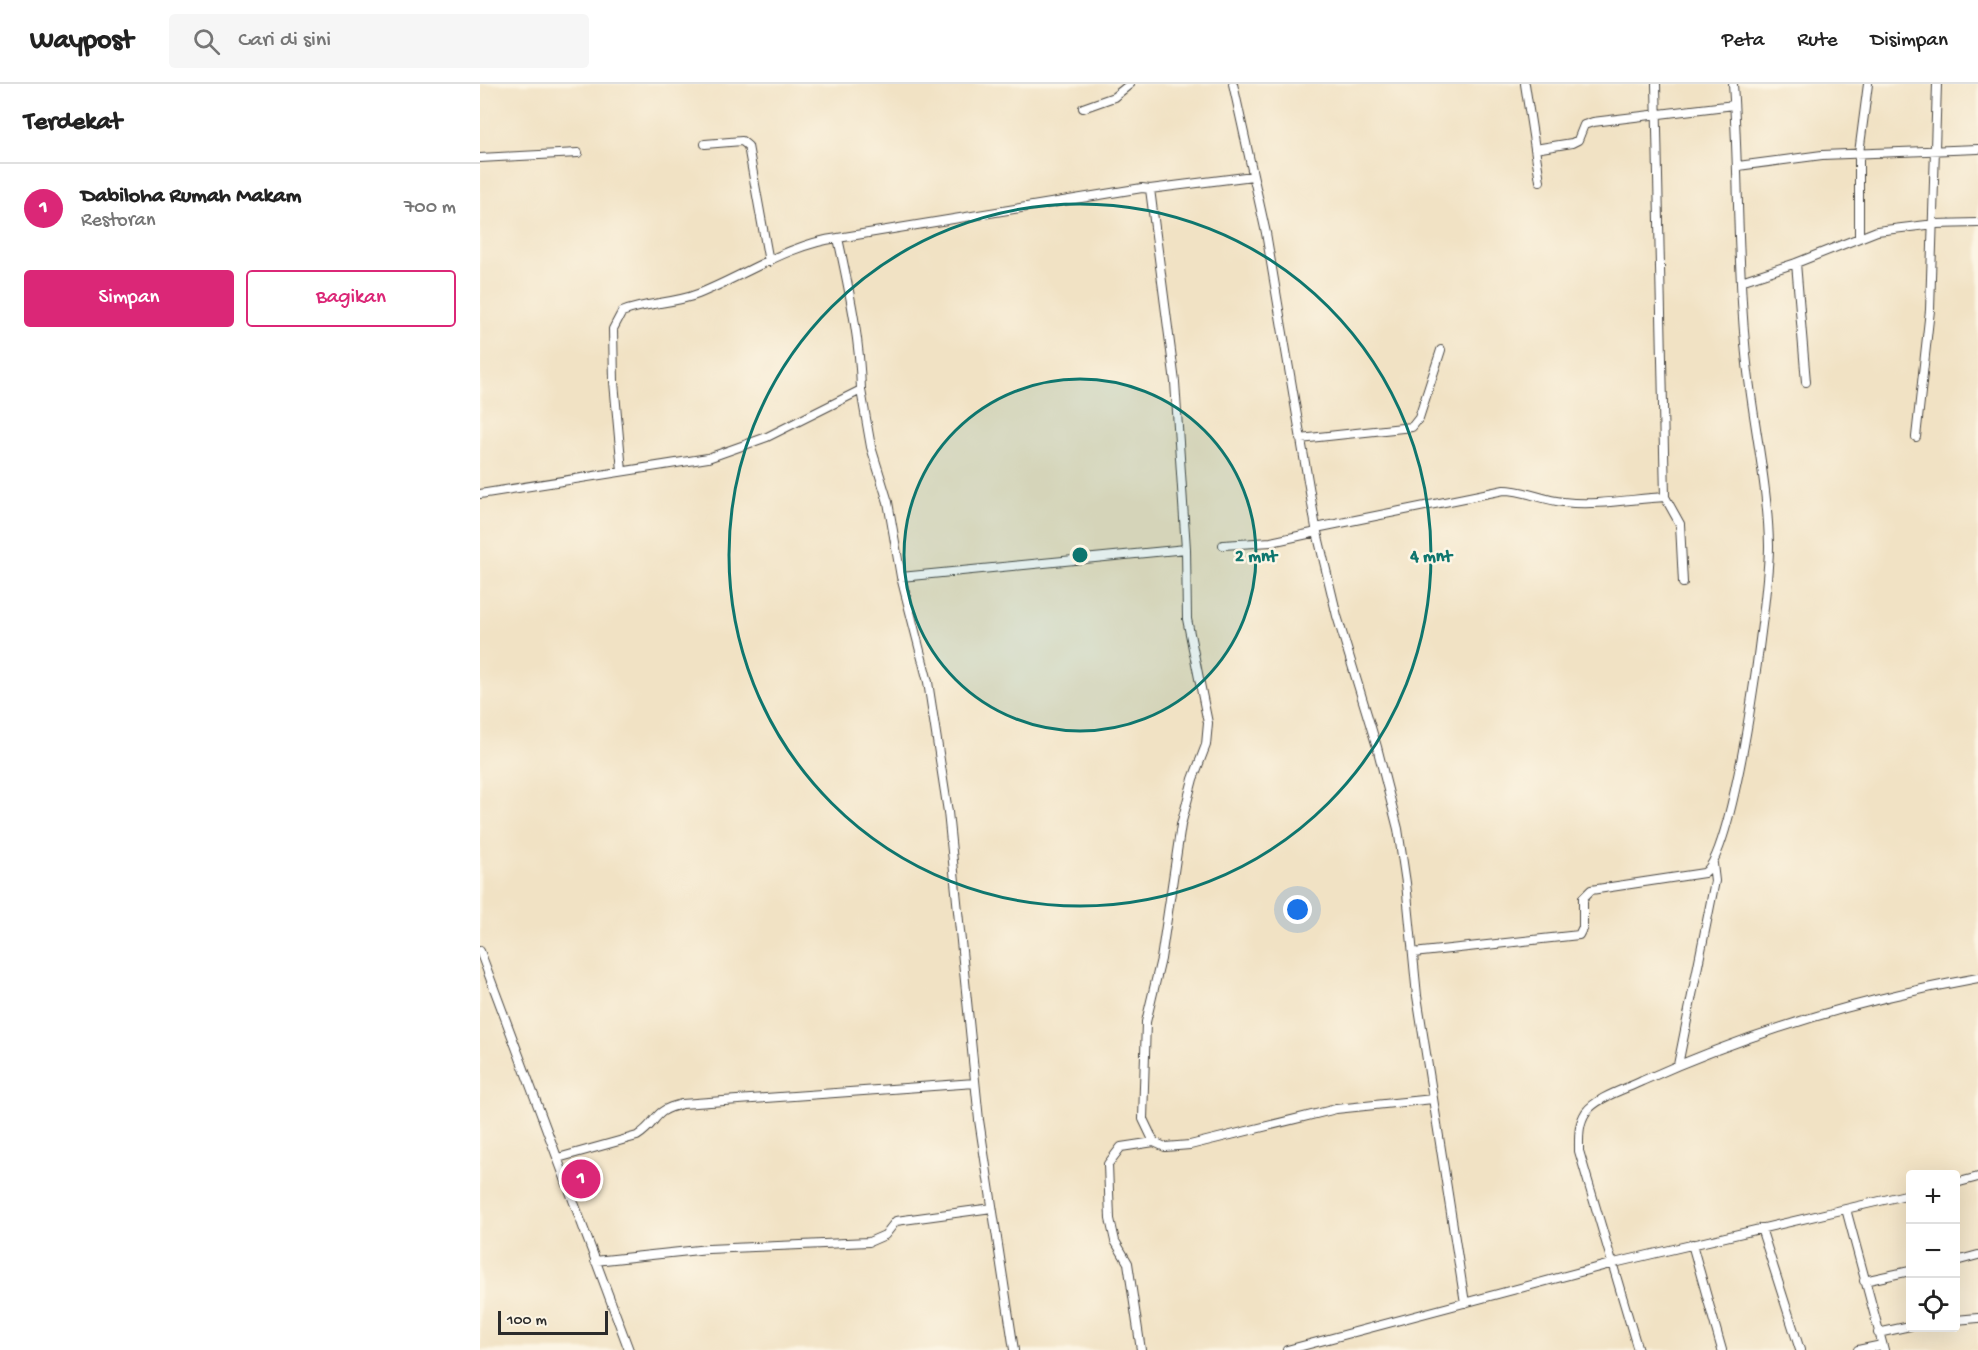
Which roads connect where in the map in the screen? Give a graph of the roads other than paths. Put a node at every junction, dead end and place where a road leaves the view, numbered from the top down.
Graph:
1 (1130, 84) edge
2 (1233, 84) edge
3 (1525, 84) edge
4 (1656, 84) edge
5 (1733, 84) edge
6 (1868, 84) edge
7 (1937, 84) edge
8 (1734, 105) junction
9 (1083, 108) dead end
10 (1657, 113) junction
11 (705, 144) dead end
12 (1535, 149) junction
13 (1978, 149) edge
14 (1935, 150) junction
15 (578, 153) dead end
16 (1858, 153) junction
17 (480, 158) edge
18 (1738, 166) junction
19 (1253, 176) junction
20 (1540, 181) dead end
21 (1150, 189) junction
22 (1978, 223) edge
23 (1935, 224) junction
24 (838, 238) junction
25 (1859, 238) junction
26 (769, 262) junction
27 (1797, 263) junction
28 (1741, 281) junction
29 (1441, 350) dead end
30 (1806, 382) dead end
31 (861, 390) junction
32 (1916, 437) dead end
33 (1300, 439) junction
34 (622, 471) junction
35 (480, 494) edge
36 (1665, 497) junction
37 (1316, 530) junction
38 (1223, 545) dead end
39 (1186, 549) junction
40 (902, 577) junction
41 (1683, 583) dead end
42 (1713, 864) junction
43 (480, 951) edge
44 (1413, 953) junction
45 (1978, 978) edge
46 (1678, 1065) junction
47 (975, 1083) junction
48 (1433, 1099) junction
49 (1155, 1142) junction
50 (558, 1158) junction
51 (1978, 1177) edge
52 (1960, 1182) edge
53 (1906, 1195) edge
54 (992, 1208) junction
55 (1846, 1209) junction
56 (1761, 1228) junction
57 (1692, 1244) junction
58 (1978, 1255) edge
59 (1960, 1260) edge
60 (595, 1261) junction
61 (1614, 1263) junction
62 (1906, 1272) edge
63 (1864, 1281) junction
64 (1465, 1303) junction
65 (1978, 1318) edge
66 (1960, 1320) edge
67 (1906, 1327) edge
68 (1878, 1333) junction
69 (1883, 1347) edge
70 (629, 1350) edge
71 (1014, 1350) edge
72 (1141, 1350) edge
73 (1287, 1350) edge
74 (1638, 1350) edge
75 (1722, 1350) edge
76 (1800, 1350) edge
77 (1858, 1350) edge

1 - 9 street
2 - 19 street
3 - 12 street
4 - 10 street
5 - 8 street
6 - 16 street
7 - 14 street
8 - 10 street
8 - 18 street
10 - 12 street
10 - 36 street
11 - 26 street
12 - 20 street
13 - 14 street
14 - 16 street
14 - 23 street
15 - 17 street
16 - 18 street
16 - 25 street
18 - 28 street
19 - 21 street
19 - 33 street
21 - 24 street
21 - 39 street
22 - 23 street
23 - 25 street
23 - 32 street
24 - 26 street
24 - 31 street
25 - 27 street
26 - 34 street
27 - 28 street
27 - 30 street
28 - 42 street
29 - 33 street
31 - 34 street
31 - 40 street
33 - 37 street
34 - 35 street
36 - 37 street
36 - 41 street
37 - 38 street
37 - 44 street
39 - 40 street
39 - 49 street
40 - 47 street
42 - 44 street
42 - 46 street
43 - 50 street
44 - 48 street
45 - 46 street
46 - 61 street
47 - 50 street
47 - 54 street
48 - 49 street
48 - 64 street
49 - 72 street
50 - 60 street
51 - 52 street
53 - 55 street
54 - 60 street
54 - 71 street
55 - 56 street
55 - 63 street
56 - 57 street
56 - 76 street
57 - 61 street
57 - 75 street
58 - 59 street
60 - 70 street
61 - 64 street
61 - 74 street
62 - 63 street
63 - 68 street
64 - 73 street
65 - 66 street
67 - 68 street
68 - 69 street
69 - 77 street

